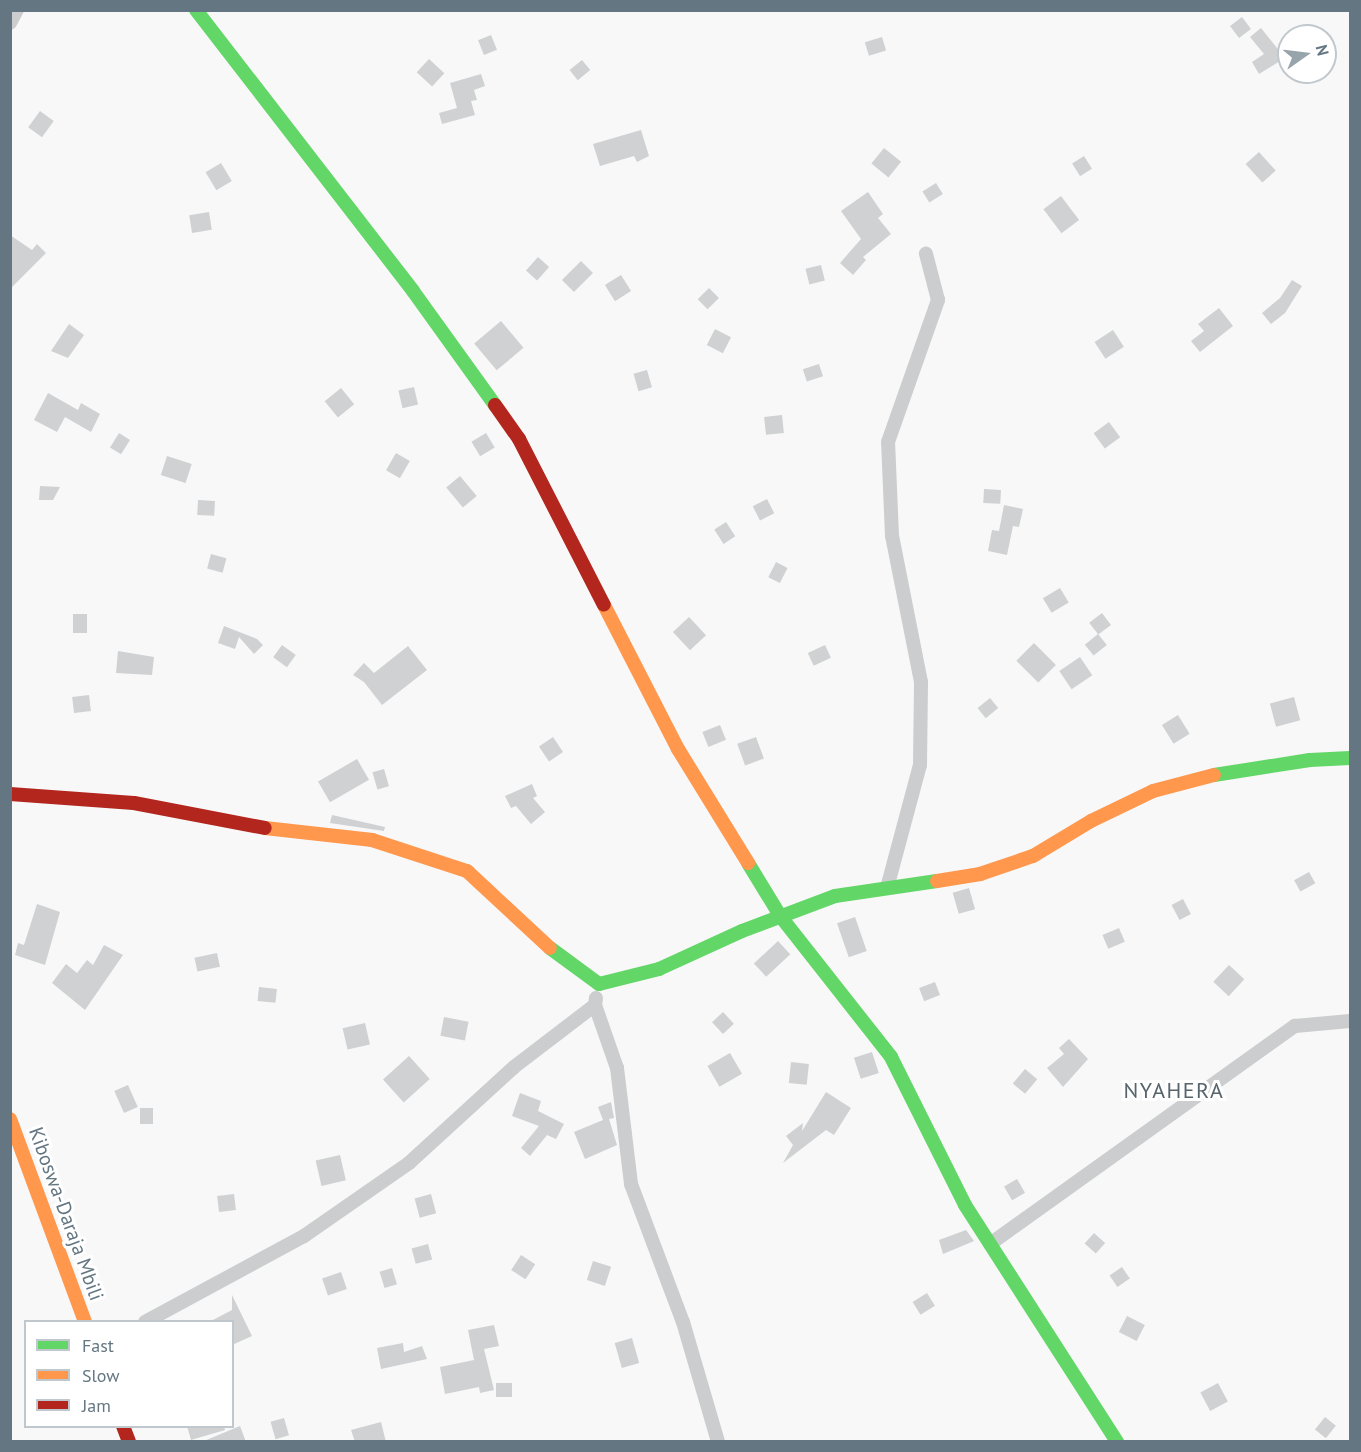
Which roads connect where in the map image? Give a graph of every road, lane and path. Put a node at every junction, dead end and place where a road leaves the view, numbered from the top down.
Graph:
1 (17, 10) edge
2 (196, 10) edge
3 (10, 23) edge
4 (926, 254) dead end
5 (1350, 758) edge
6 (10, 794) edge
7 (887, 888) junction
8 (781, 916) junction
9 (599, 984) junction
10 (595, 1005) junction
11 (1350, 1021) edge
12 (10, 1119) edge
13 (990, 1244) junction
14 (84, 1320) edge
15 (149, 1320) edge
16 (718, 1442) edge
17 (1117, 1442) edge

1 - 3 street
2 - 8 street
4 - 7 street
5 - 7 street
6 - 9 street
7 - 8 street
8 - 9 street
8 - 13 street
9 - 10 street
10 - 15 street
10 - 16 street
11 - 13 street
12 - 14 street, Kiboswa-Daraja Mbili
13 - 17 street

